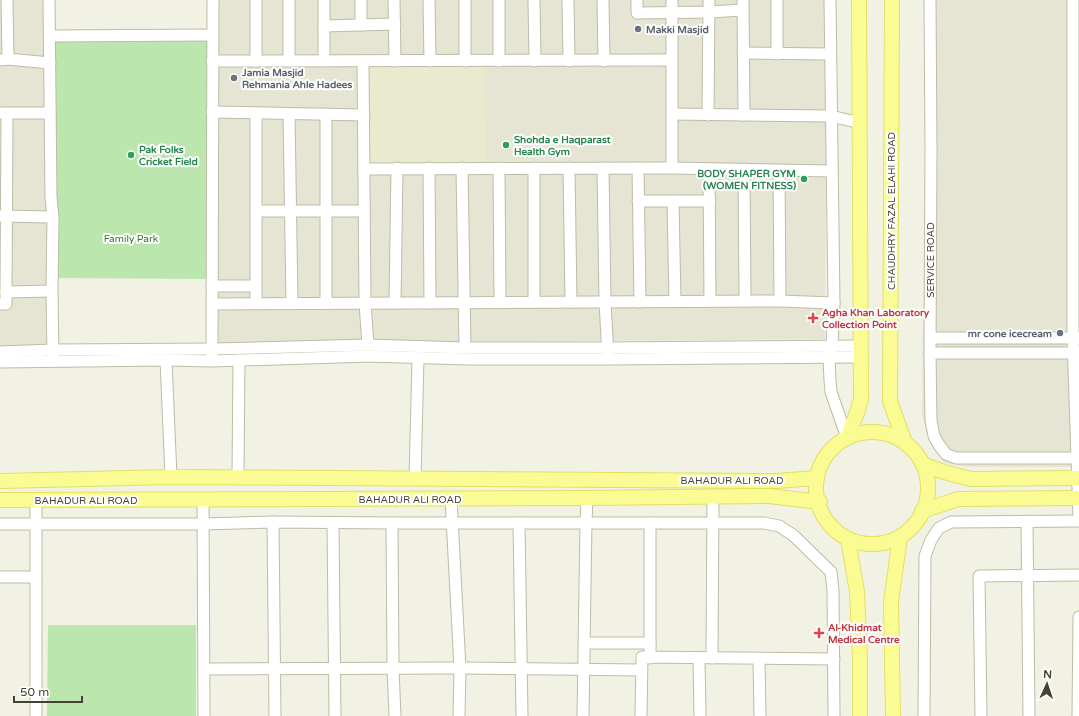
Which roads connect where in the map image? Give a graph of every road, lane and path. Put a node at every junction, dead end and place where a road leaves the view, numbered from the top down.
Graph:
1 (7, 0) edge
2 (49, 0) edge
3 (212, 0) edge
4 (256, 0) edge
5 (289, 0) edge
6 (324, 0) edge
7 (361, 0) edge
8 (394, 0) edge
9 (429, 0) edge
10 (465, 0) edge
11 (499, 0) edge
12 (534, 0) edge
13 (568, 0) edge
14 (603, 0) edge
15 (637, 0) edge
16 (672, 0) edge
17 (709, 0) edge
18 (777, 0) edge
19 (830, 0) edge
20 (859, 0) edge
21 (892, 0) edge
22 (930, 0) edge
23 (1073, 0) edge
24 (743, 5) edge
25 (709, 12) junction
26 (672, 14) junction
27 (395, 24) junction
28 (361, 25) junction
29 (324, 26) junction
30 (212, 35) junction
31 (50, 36) junction
32 (744, 53) junction
33 (777, 54) junction
34 (830, 54) junction
35 (4, 60) edge
36 (672, 60) junction
37 (212, 61) junction
38 (256, 61) junction
39 (289, 61) junction
40 (324, 61) junction
41 (363, 61) junction
42 (395, 61) junction
43 (430, 61) junction
44 (465, 61) junction
45 (499, 61) junction
46 (535, 61) junction
47 (569, 61) junction
48 (604, 61) junction
49 (50, 63) junction
50 (212, 112) junction
51 (3, 113) edge
52 (50, 113) junction
53 (256, 113) junction
54 (289, 114) junction
55 (326, 114) junction
56 (672, 114) junction
57 (364, 115) junction
58 (708, 115) junction
59 (744, 115) junction
60 (831, 116) junction
61 (860, 123) junction
62 (364, 168) junction
63 (397, 168) junction
64 (429, 168) junction
65 (462, 168) junction
66 (499, 168) junction
67 (534, 168) junction
68 (569, 168) junction
69 (603, 168) junction
70 (638, 168) junction
71 (672, 168) junction
72 (710, 169) junction
73 (744, 169) junction
74 (779, 170) junction
75 (832, 171) junction
76 (638, 201) junction
77 (673, 201) junction
78 (710, 201) junction
79 (256, 211) junction
80 (290, 211) junction
81 (326, 211) junction
82 (364, 211) junction
83 (3, 216) edge
84 (53, 216) junction
85 (212, 286) junction
86 (256, 286) junction
87 (52, 291) junction
88 (6, 292) junction
89 (675, 301) junction
90 (710, 301) junction
91 (745, 301) junction
92 (780, 301) junction
93 (465, 302) junction
94 (500, 302) junction
95 (534, 302) junction
96 (571, 302) junction
97 (605, 302) junction
98 (640, 302) junction
99 (292, 303) junction
100 (326, 303) junction
101 (365, 303) junction
102 (395, 303) junction
103 (430, 303) junction
104 (834, 303) junction
105 (0, 304) edge
106 (212, 304) junction
107 (256, 304) junction
108 (930, 338) junction
109 (1076, 338) edge
110 (368, 345) junction
111 (832, 345) junction
112 (466, 348) junction
113 (861, 351) junction
114 (0, 352) edge
115 (930, 353) junction
116 (1076, 353) edge
117 (608, 354) junction
118 (212, 355) junction
119 (53, 356) junction
120 (418, 358) junction
121 (829, 358) junction
122 (166, 360) junction
123 (239, 360) junction
124 (0, 362) edge
125 (847, 438) junction
126 (905, 443) junction
127 (1078, 458) edge
128 (925, 465) junction
129 (171, 477) junction
130 (238, 477) junction
131 (136, 478) junction
132 (816, 478) junction
133 (1078, 478) edge
134 (415, 479) junction
135 (0, 481) edge
136 (713, 497) junction
137 (588, 498) junction
138 (1078, 498) edge
139 (203, 499) junction
140 (451, 499) junction
141 (0, 500) edge
142 (36, 500) junction
143 (136, 500) junction
144 (820, 502) junction
145 (922, 511) junction
146 (1079, 520) edge
147 (1027, 521) junction
148 (273, 522) junction
149 (586, 522) junction
150 (333, 523) junction
151 (392, 523) junction
152 (452, 523) junction
153 (519, 523) junction
154 (650, 523) junction
155 (712, 523) junction
156 (0, 524) edge
157 (35, 524) junction
158 (203, 524) junction
159 (900, 537) junction
160 (848, 539) junction
161 (1079, 575) edge
162 (0, 576) edge
163 (1028, 576) junction
164 (36, 577) junction
165 (1079, 617) edge
166 (585, 643) junction
167 (650, 643) junction
168 (650, 658) junction
169 (699, 658) junction
170 (712, 658) junction
171 (759, 659) junction
172 (834, 659) junction
173 (393, 668) junction
174 (460, 668) junction
175 (204, 669) junction
176 (275, 669) junction
177 (334, 669) junction
178 (521, 669) junction
179 (584, 670) junction
180 (641, 670) junction
181 (36, 716) edge
182 (204, 716) edge
183 (275, 716) edge
184 (335, 716) edge
185 (395, 716) edge
186 (459, 716) edge
187 (522, 716) edge
188 (583, 716) edge
189 (641, 716) edge
190 (700, 716) edge
191 (760, 716) edge
192 (834, 716) edge
193 (860, 716) edge
194 (893, 716) edge
195 (924, 716) edge
196 (981, 716) edge
197 (1029, 716) edge
198 (1078, 716) edge

1 - 35 street
2 - 31 street
3 - 30 street
4 - 38 street
5 - 39 street
6 - 29 street
7 - 28 street
8 - 27 street
9 - 43 street
10 - 44 street
11 - 45 street
12 - 46 street
13 - 47 street
14 - 48 street
15 - 26 street
16 - 26 street
17 - 25 street
18 - 33 street
19 - 34 street
20 - 61 main road
21 - 126 main road, CHAUDHRY FAZAL ELAHI ROAD
22 - 108 street, SERVICE ROAD
23 - 109 street
24 - 25 street
24 - 32 street
25 - 26 street
25 - 58 street
26 - 36 street
27 - 28 street
27 - 42 street
28 - 29 street
29 - 40 street
30 - 31 street
30 - 37 street
31 - 49 street
32 - 33 street
32 - 59 street
33 - 34 street
34 - 60 street
35 - 49 street
36 - 48 street
36 - 56 street
37 - 38 street
37 - 50 street
38 - 39 street
39 - 40 street
40 - 41 street
41 - 42 street
41 - 57 street
42 - 43 street
43 - 44 street
44 - 45 street
45 - 46 street
46 - 47 street
47 - 48 street
49 - 52 street
50 - 53 street
50 - 85 street
51 - 52 street
51 - 83 street
52 - 84 street
53 - 54 street
53 - 79 street
54 - 55 street
54 - 80 street
55 - 57 street
55 - 81 street
56 - 58 street
56 - 71 street
57 - 62 street
58 - 59 street
59 - 60 street
60 - 61 street
60 - 75 street
61 - 113 main road
62 - 63 street
62 - 82 street
63 - 64 street
63 - 102 street
64 - 65 street
64 - 103 street
65 - 66 street
65 - 93 street
66 - 67 street
66 - 94 street
67 - 68 street
67 - 95 street
68 - 69 street
68 - 96 street
69 - 70 street
69 - 97 street
70 - 71 street
70 - 76 street
71 - 72 street
72 - 73 street
72 - 78 street
73 - 74 street
73 - 91 street
74 - 75 street
74 - 92 street
75 - 104 street
76 - 77 street
76 - 98 street
77 - 78 street
77 - 89 street
78 - 90 street
79 - 80 street
79 - 86 street
80 - 81 street
80 - 99 street
81 - 82 street
81 - 100 street
82 - 101 street
83 - 84 street
83 - 88 street
84 - 87 street
85 - 86 street
85 - 106 street
86 - 107 street
87 - 88 street
87 - 119 street
88 - 105 street
89 - 90 street
89 - 98 street
90 - 91 street
91 - 92 street
92 - 104 street
93 - 94 street
93 - 103 street
93 - 112 street
94 - 95 street
95 - 96 street
96 - 97 street
97 - 98 street
97 - 117 street
99 - 100 street
99 - 107 street
100 - 101 street
101 - 102 street
101 - 110 street
102 - 103 street
104 - 111 street
106 - 107 street
106 - 118 street
108 - 109 street
108 - 115 street, SERVICE ROAD
109 - 116 street
110 - 112 street
110 - 118 street
111 - 113 street
111 - 117 street
111 - 121 street
112 - 117 street
113 - 121 street
113 - 125 main road
114 - 119 street
115 - 116 street
115 - 127 street, SERVICE ROAD
116 - 127 street
117 - 120 street
117 - 121 street
118 - 119 street
118 - 122 street
118 - 123 street
119 - 122 street
119 - 124 street
120 - 123 street
120 - 134 street
121 - 125 street
122 - 129 street
123 - 130 street
125 - 126 main road
125 - 132 main road
126 - 128 main road
127 - 133 street
128 - 133 main road
128 - 145 main road
129 - 130 main road, BAHADUR ALI ROAD
129 - 131 main road, BAHADUR ALI ROAD
130 - 134 main road, BAHADUR ALI ROAD
131 - 135 main road, BAHADUR ALI ROAD
131 - 143 main road
132 - 134 main road, BAHADUR ALI ROAD
132 - 144 main road
133 - 138 street
136 - 137 main road, BAHADUR ALI ROAD
136 - 144 main road, BAHADUR ALI ROAD
136 - 155 street
137 - 140 main road, BAHADUR ALI ROAD
137 - 149 street
138 - 145 main road
138 - 146 street
139 - 140 main road, BAHADUR ALI ROAD
139 - 143 main road, BAHADUR ALI ROAD
139 - 158 street
140 - 152 street
141 - 142 main road, BAHADUR ALI ROAD
142 - 143 main road, BAHADUR ALI ROAD
142 - 157 street
144 - 160 main road
145 - 159 main road
146 - 147 street
147 - 163 street
147 - 195 street
148 - 150 street
148 - 158 street
148 - 176 street
149 - 153 street
149 - 154 street
149 - 166 street
150 - 151 street
150 - 177 street
151 - 152 street
151 - 173 street
152 - 153 street
152 - 174 street
153 - 178 street
154 - 155 street
154 - 167 street
155 - 170 street
155 - 172 street
156 - 157 street
157 - 158 street
157 - 164 street
158 - 175 street
159 - 160 main road
159 - 194 main road
160 - 193 main road
161 - 163 street
162 - 164 street
163 - 196 street
163 - 197 street
164 - 181 street
165 - 198 street
166 - 167 street
166 - 179 street
167 - 168 street
168 - 169 street
168 - 180 street
169 - 170 street
169 - 190 street
170 - 171 street
171 - 172 street
171 - 191 street
172 - 192 street
173 - 174 street
173 - 177 street
173 - 185 street
174 - 178 street
174 - 186 street
175 - 176 street
175 - 182 street
176 - 177 street
176 - 183 street
177 - 184 street
178 - 179 street
178 - 187 street
179 - 180 street
179 - 188 street
180 - 189 street

